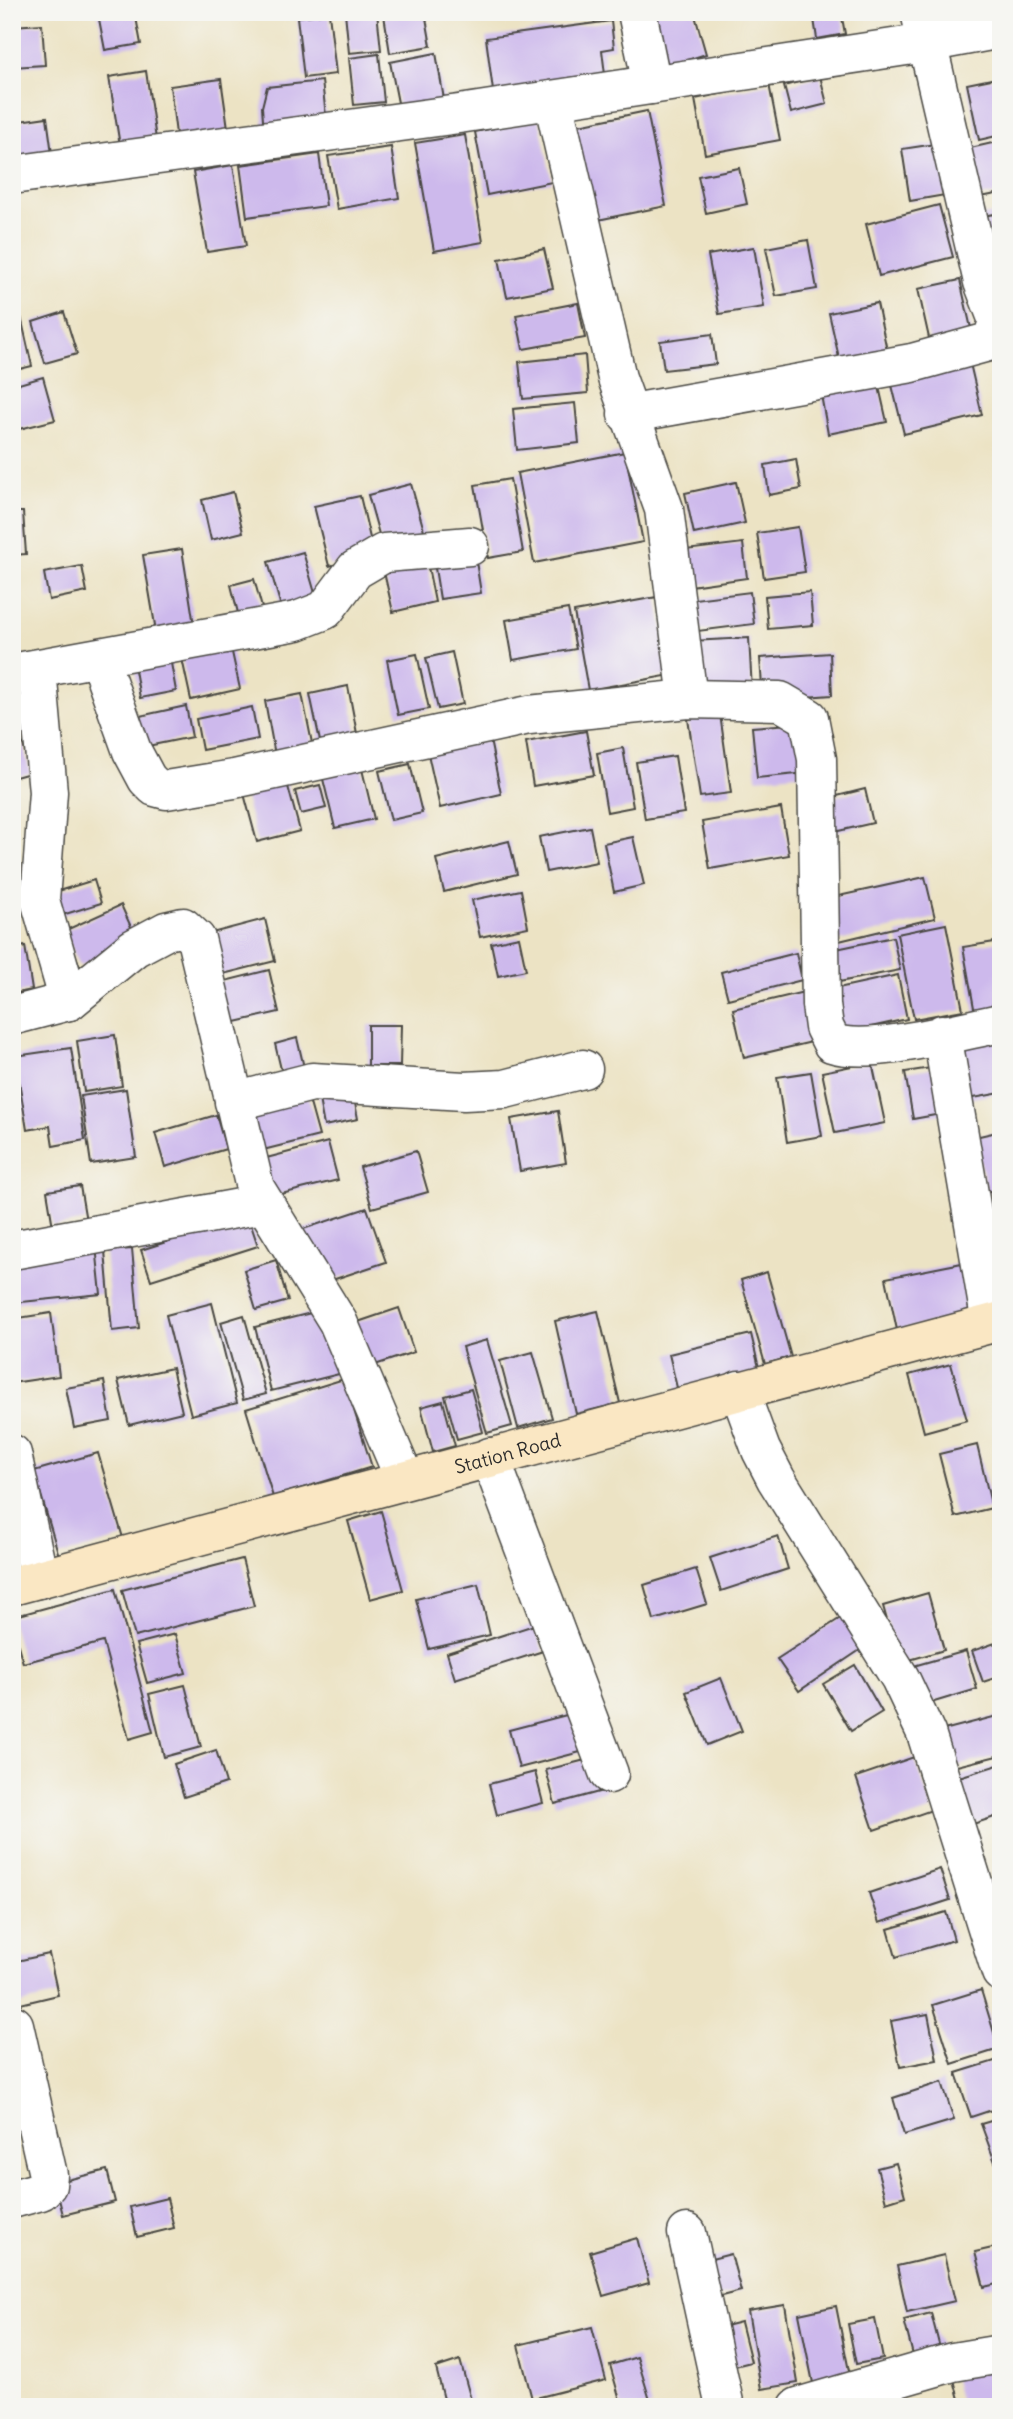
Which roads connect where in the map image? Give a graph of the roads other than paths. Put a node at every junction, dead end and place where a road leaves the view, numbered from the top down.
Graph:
1 (637, 12) edge
2 (923, 28) edge
3 (1001, 29) edge
4 (652, 85) junction
5 (553, 100) junction
6 (12, 175) edge
7 (627, 414) junction
8 (470, 546) dead end
9 (99, 659) junction
10 (25, 671) edge
11 (688, 699) junction
12 (69, 1002) junction
13 (12, 1016) edge
14 (1001, 1023) edge
15 (942, 1034) junction
16 (583, 1069) dead end
17 (233, 1102) junction
18 (262, 1204) junction
19 (12, 1250) edge
20 (996, 1322) edge
21 (739, 1390) junction
22 (12, 1454) edge
23 (490, 1457) junction
24 (405, 1480) junction
25 (26, 1582) edge
26 (609, 1774) dead end
27 (1001, 1972) edge
28 (14, 2025) dead end
29 (12, 2199) edge
30 (687, 2233) dead end
31 (1001, 2354) edge
32 (724, 2407) edge
33 (799, 2407) edge

1 - 4 street
2 - 3 street
2 - 4 street
2 - 7 street
4 - 5 street
5 - 6 street
5 - 7 street
7 - 11 street
8 - 9 street
9 - 10 street
9 - 11 street
10 - 12 street
11 - 15 street
12 - 13 street
12 - 17 street
14 - 15 street
15 - 20 street
16 - 17 street
17 - 18 street
18 - 19 street
18 - 24 street
20 - 21 main road, Station Road
21 - 23 main road, Station Road
21 - 27 street
22 - 25 street
23 - 24 main road, Station Road
23 - 26 street
24 - 25 main road, Station Road
28 - 29 street
30 - 32 street
31 - 33 street

